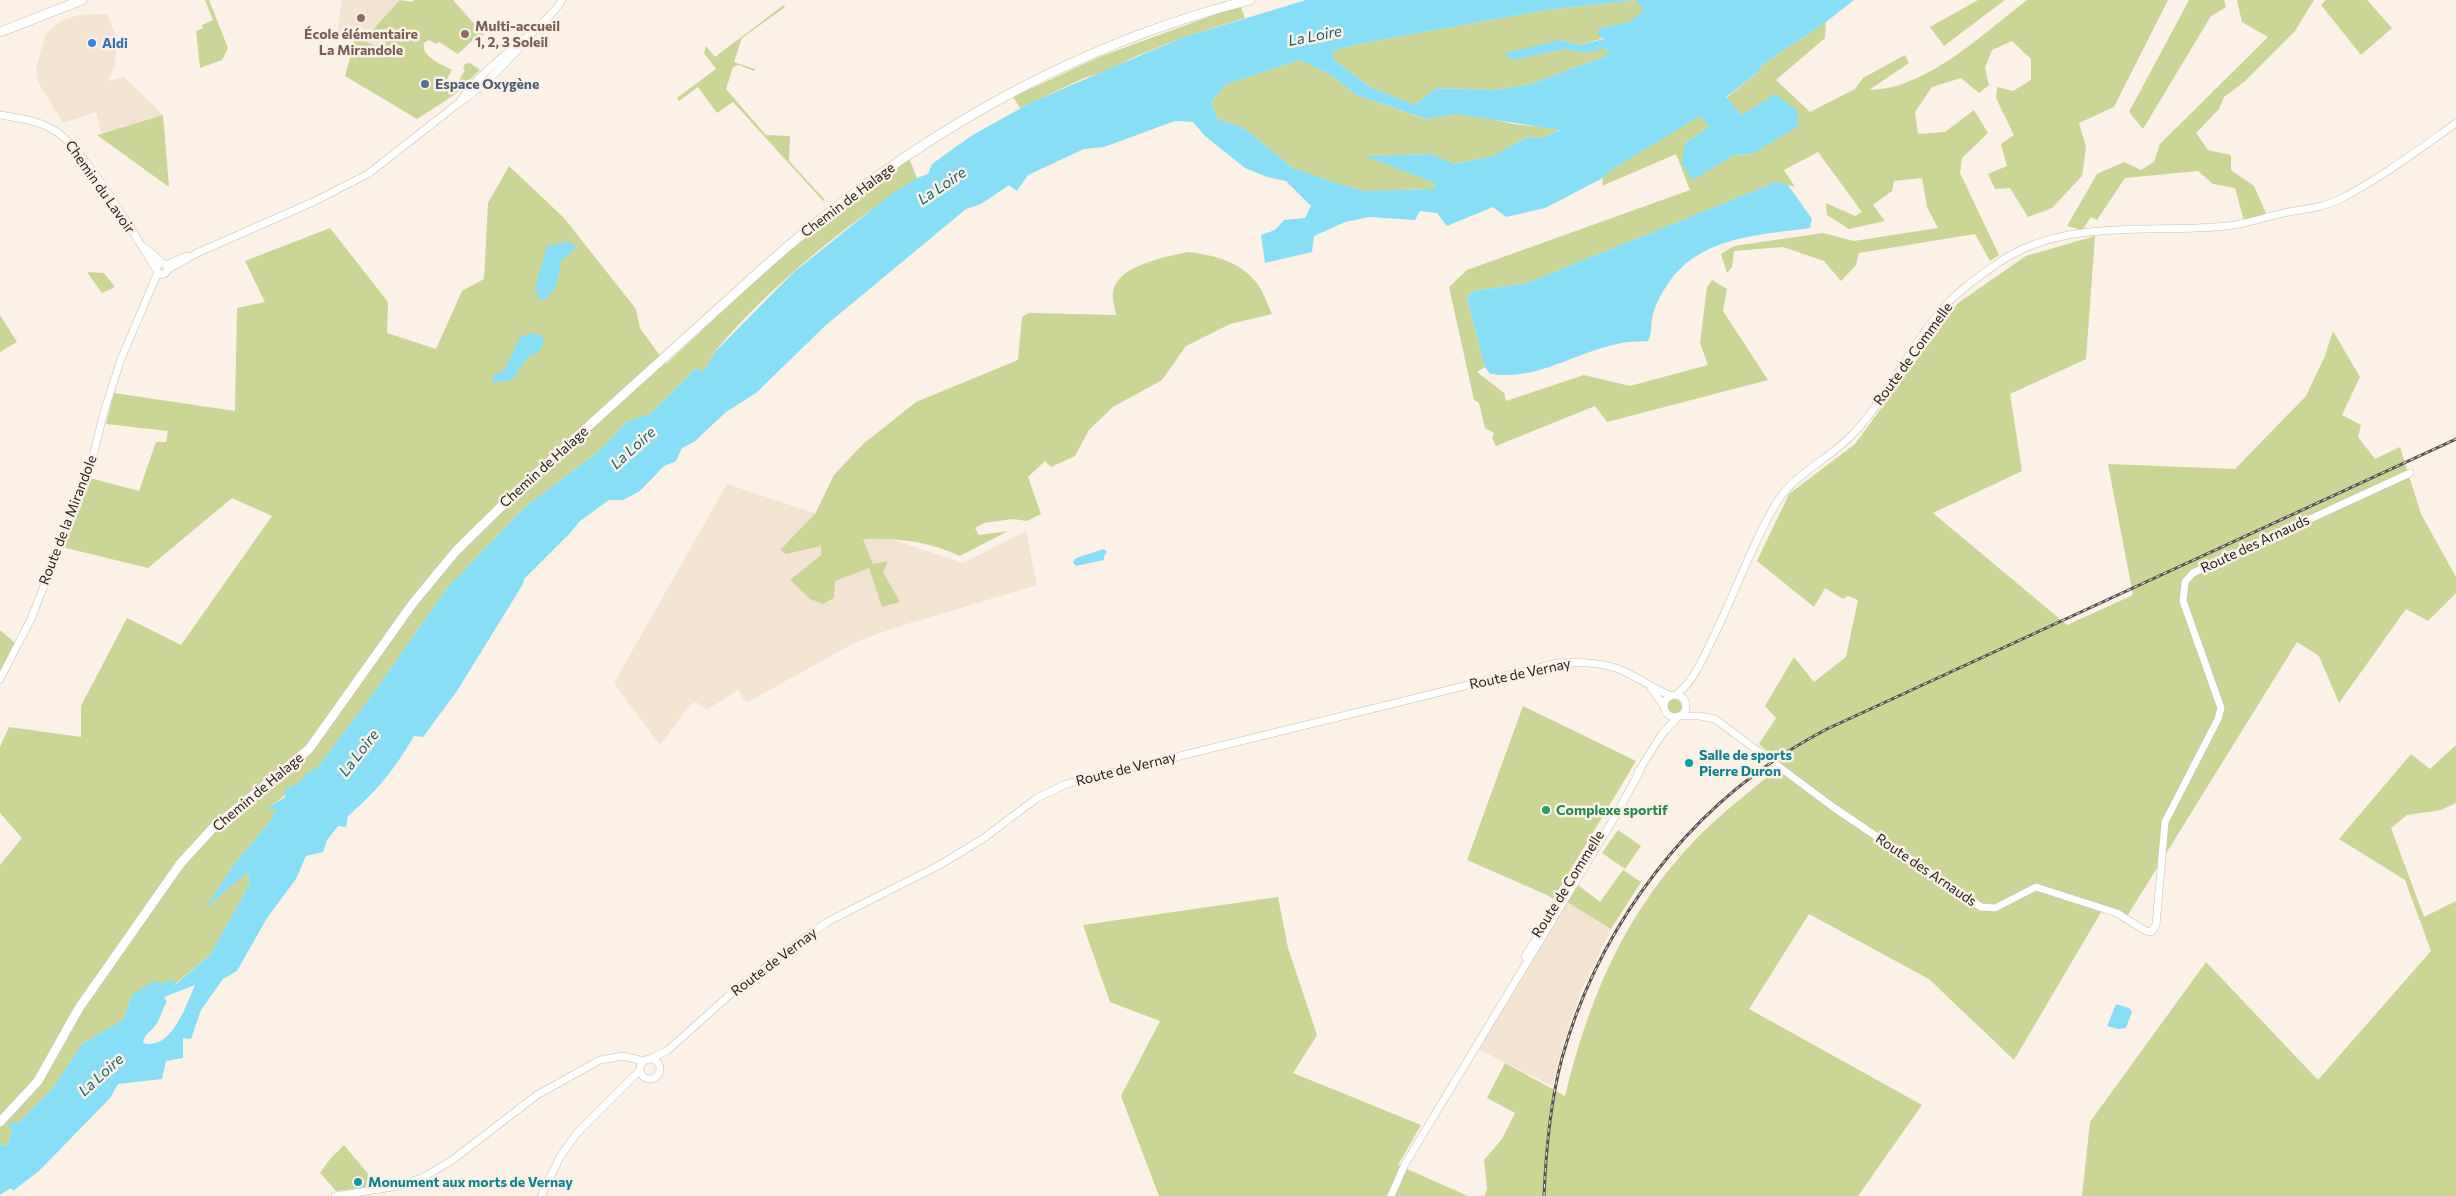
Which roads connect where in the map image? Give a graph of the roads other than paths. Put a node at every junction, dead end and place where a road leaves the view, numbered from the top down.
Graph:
1 (82, 0) edge
2 (562, 0) edge
3 (1250, 0) edge
4 (73, 2) edge
5 (0, 32) edge
6 (0, 115) edge
7 (2456, 123) edge
8 (141, 245) junction
9 (165, 266) junction
10 (157, 271) junction
11 (2410, 473) dead end
12 (0, 679) edge
13 (1688, 686) junction
14 (1650, 688) junction
15 (1674, 695) junction
16 (1686, 704) junction
17 (1664, 706) junction
18 (1666, 714) junction
19 (1700, 716) junction
20 (1680, 717) junction
21 (1662, 734) junction
22 (668, 1050) junction
23 (643, 1065) junction
24 (660, 1070) junction
25 (649, 1079) junction
26 (623, 1088) junction
27 (0, 1122) edge
28 (335, 1196) edge
29 (541, 1196) edge
30 (1391, 1196) edge

1 - 4 main road
2 - 9 street
3 - 27 main road, Chemin de Halage
4 - 5 main road
6 - 8 street, Chemin du Lavoir
7 - 13 street, Route de Commelle
8 - 9 street, Chemin du Lavoir
8 - 10 street, Chemin du Lavoir
9 - 10 street
10 - 12 street, Route de la Mirandole
11 - 19 street, Route des Arnauds
13 - 15 street, Route de Commelle
13 - 16 street, Route de Commelle
14 - 15 street, Route de Vernay
14 - 17 street, Route de Vernay
14 - 22 street, Route de Vernay
15 - 16 street
15 - 17 street
16 - 19 street, Route des Arnauds
16 - 20 street
17 - 18 street
18 - 20 street
18 - 21 street, Route de Commelle
19 - 20 street, Route des Arnauds
20 - 21 street, Route de Commelle
21 - 30 street, Route de Commelle
22 - 23 street, Route de Vernay
22 - 24 street, Route de Vernay
23 - 24 street
23 - 25 street
23 - 26 street, Route de Vernay
23 - 28 street
24 - 25 street
25 - 26 street
26 - 29 street, Route de Vernay

